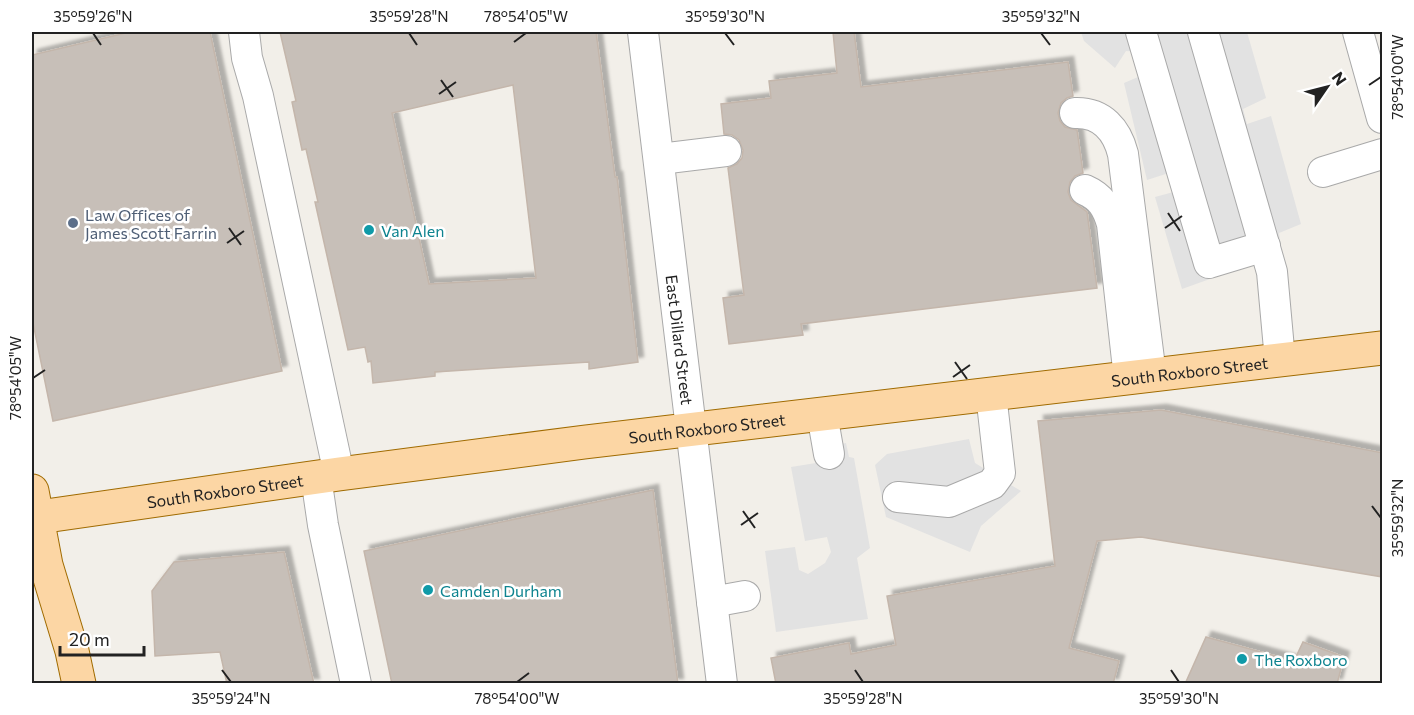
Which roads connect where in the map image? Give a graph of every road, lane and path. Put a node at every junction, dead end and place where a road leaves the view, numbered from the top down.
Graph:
1 (244, 32) edge
2 (643, 32) edge
3 (1141, 32) edge
4 (1203, 32) edge
5 (1358, 32) edge
6 (1075, 113) dead end
7 (1383, 118) edge
8 (726, 151) dead end
9 (1383, 154) edge
10 (660, 159) junction
11 (1323, 172) dead end
12 (1085, 189) dead end
13 (1264, 246) junction
14 (1129, 280) junction
15 (1383, 348) edge
16 (1280, 360) junction
17 (1140, 376) junction
18 (991, 394) junction
19 (822, 414) junction
20 (692, 430) junction
21 (829, 454) dead end
22 (327, 475) junction
23 (898, 497) dead end
24 (33, 509) edge
25 (745, 596) dead end
26 (712, 602) junction
27 (80, 684) edge
28 (356, 684) edge
29 (722, 684) edge

1 - 22 street
2 - 10 street, East Dillard Street
3 - 13 street
4 - 13 street
5 - 7 street
6 - 14 street
8 - 10 street
9 - 11 street
10 - 20 street, East Dillard Street
12 - 14 street
13 - 16 street
14 - 17 street
15 - 16 main road, South Roxboro Street
16 - 17 main road, South Roxboro Street
17 - 18 main road, South Roxboro Street
18 - 19 main road, South Roxboro Street
18 - 23 street
19 - 20 main road, South Roxboro Street
19 - 21 street
20 - 22 main road, South Roxboro Street
20 - 26 street, East Dillard Street
22 - 24 main road, South Roxboro Street
22 - 28 street
24 - 27 main road
25 - 26 street
26 - 29 street, East Dillard Street

